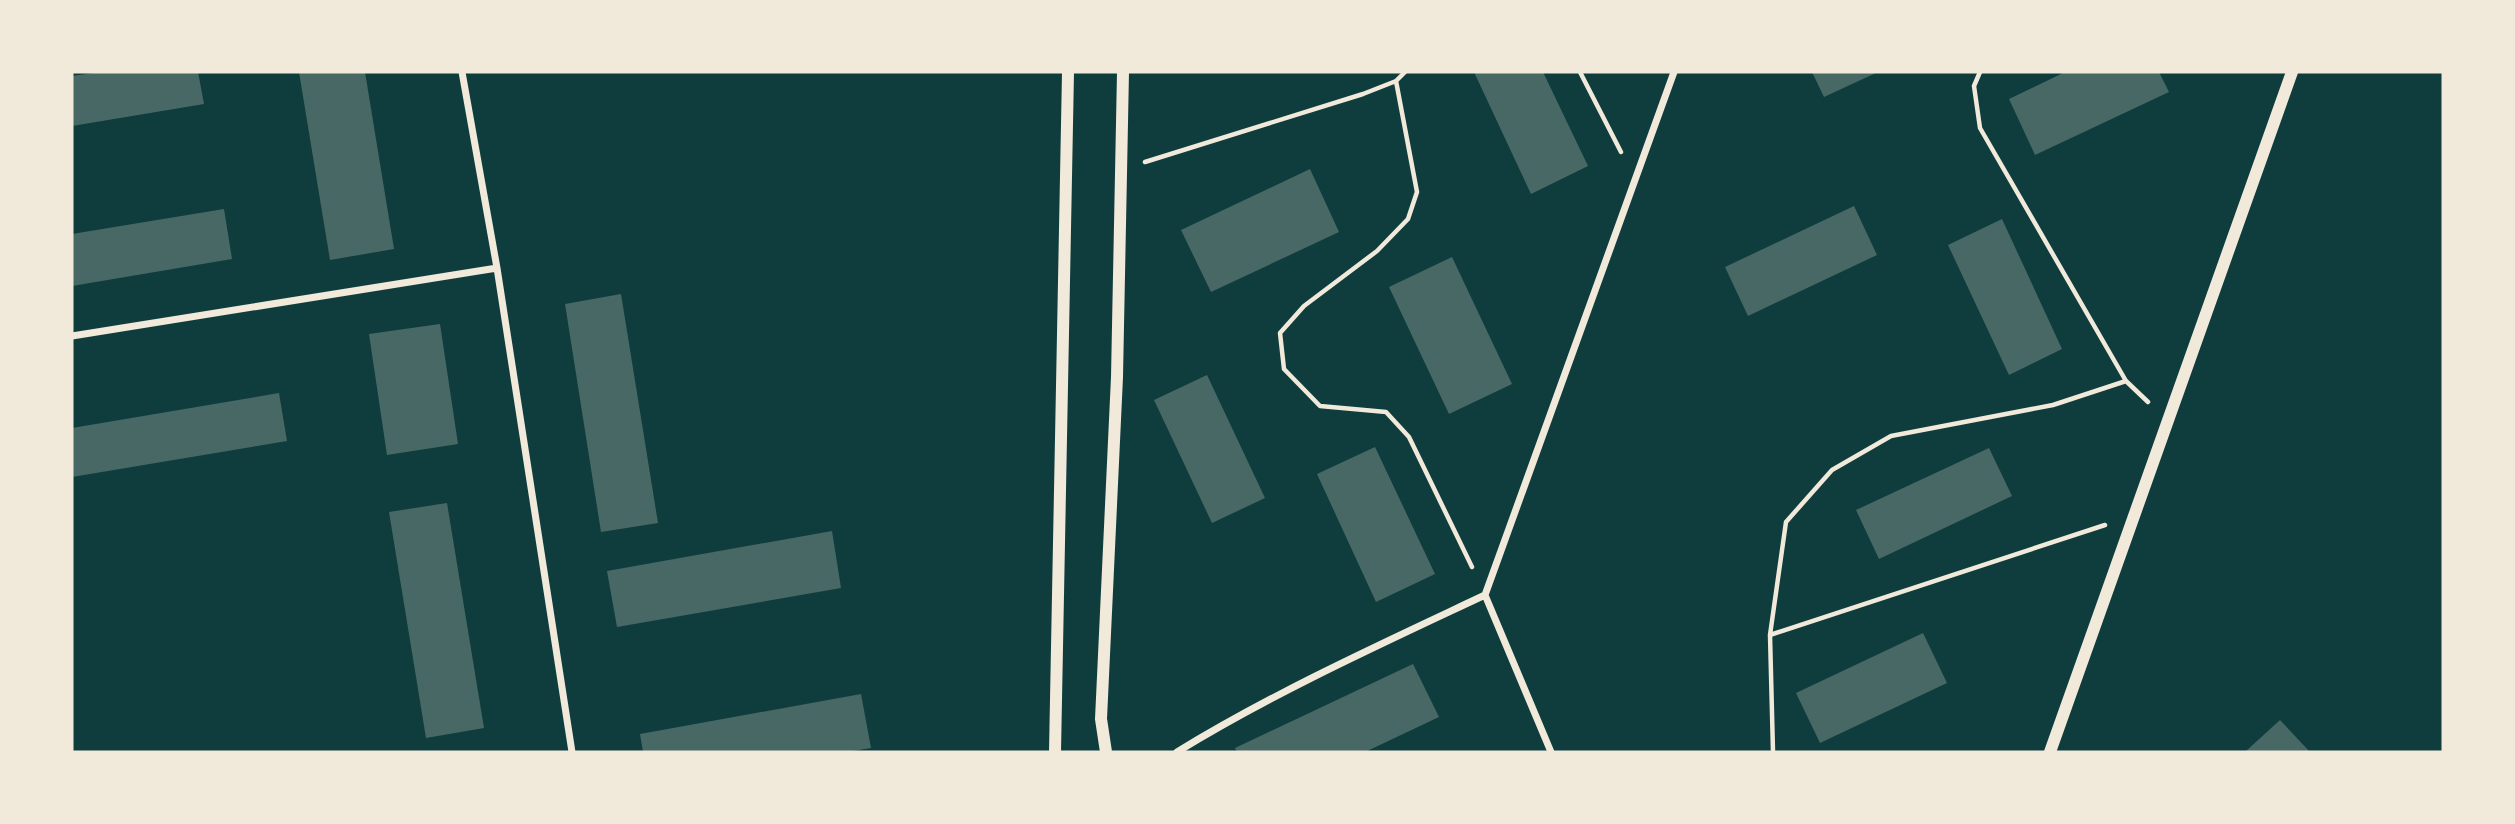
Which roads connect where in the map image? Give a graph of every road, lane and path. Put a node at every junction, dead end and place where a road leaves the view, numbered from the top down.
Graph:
1 (462, 72) edge
2 (1068, 72) edge
3 (1123, 72) edge
4 (1405, 72) edge
5 (1580, 72) edge
6 (1674, 72) edge
7 (1980, 72) edge
8 (2292, 72) edge
9 (1396, 81) junction
10 (1121, 170) junction
11 (1635, 179) junction
12 (497, 268) junction
13 (72, 336) edge
14 (2126, 381) junction
15 (2169, 422) junction
16 (2135, 515) junction
17 (1485, 594) junction
18 (1770, 635) junction
19 (572, 752) edge
20 (1055, 752) edge
21 (1106, 752) edge
22 (1177, 752) edge
23 (1551, 752) edge
24 (1773, 752) edge
25 (2050, 752) edge

1 - 12 street
2 - 20 street
3 - 10 street
4 - 9 path
5 - 11 path
6 - 11 street
7 - 14 path
8 - 15 street
9 - 10 path
9 - 17 path
10 - 21 street
11 - 17 street
12 - 13 street
12 - 19 street
14 - 15 path
14 - 18 path
15 - 16 street
16 - 18 path
16 - 25 street
17 - 22 street
17 - 23 street
18 - 24 path

